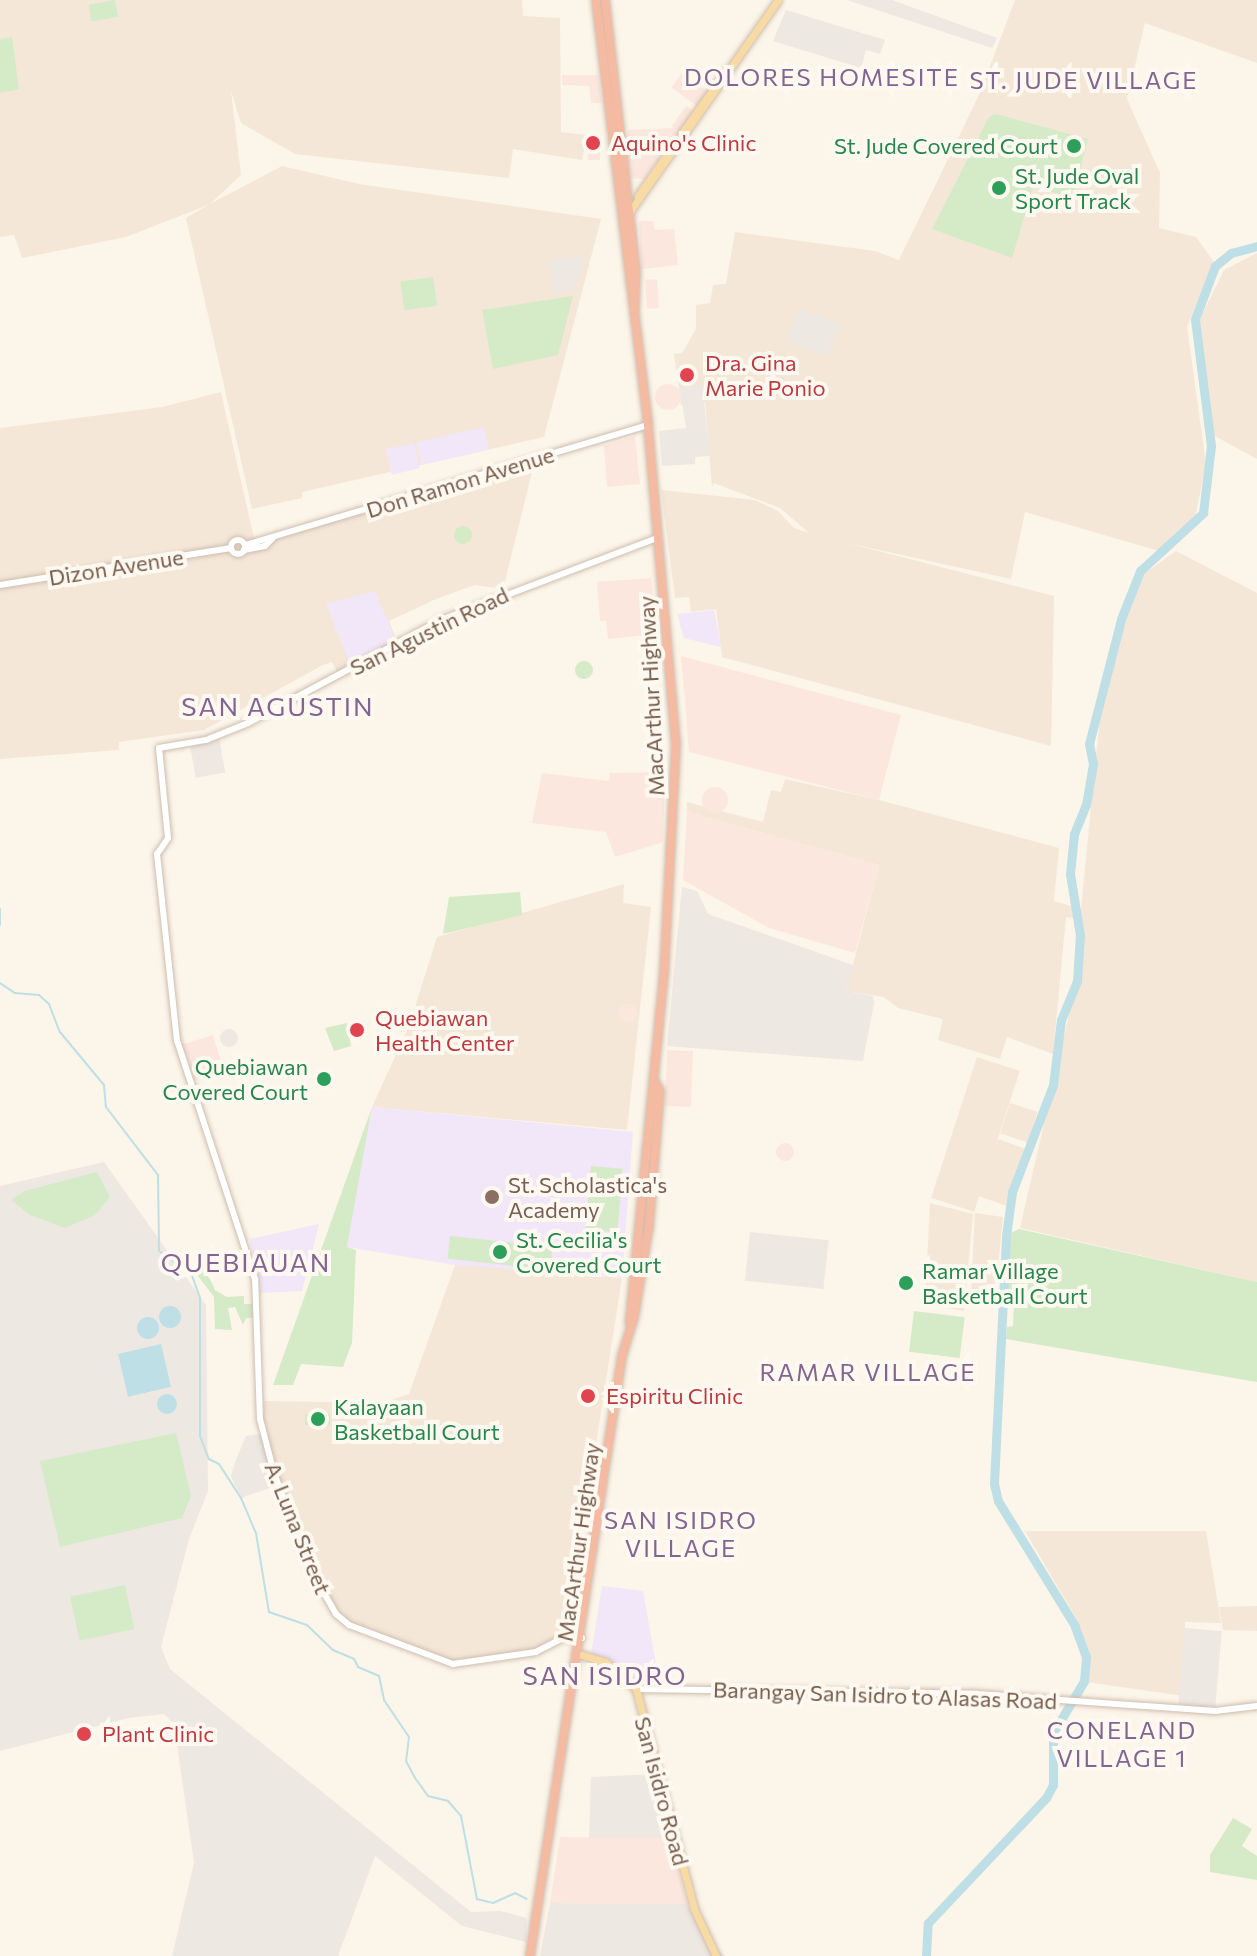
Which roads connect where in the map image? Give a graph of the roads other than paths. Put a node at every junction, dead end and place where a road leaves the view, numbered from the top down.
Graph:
1 (596, 0) edge
2 (605, 0) edge
3 (778, 0) edge
4 (625, 214) junction
5 (648, 425) junction
6 (659, 537) junction
7 (244, 548) joint
8 (0, 585) edge
9 (159, 748) joint
10 (582, 1638) junction
11 (579, 1654) junction
12 (636, 1689) junction
13 (1257, 1706) edge
14 (530, 1956) edge
15 (716, 1956) edge

1 - 4 highway, MacArthur Highway
2 - 4 highway, MacArthur Highway
3 - 4 main road
4 - 5 highway, MacArthur Highway
5 - 6 highway, MacArthur Highway
5 - 7 street, Don Ramon Avenue
6 - 9 street, San Agustin Road
6 - 10 highway, MacArthur Highway
7 - 8 street, Dizon Avenue
9 - 10 street, A. Luna Street
10 - 11 highway, MacArthur Highway
11 - 12 main road, San Isidro Road
11 - 14 highway, MacArthur Highway
12 - 13 street, Barangay San Isidro to Alasas Road
12 - 15 main road, San Isidro Road

